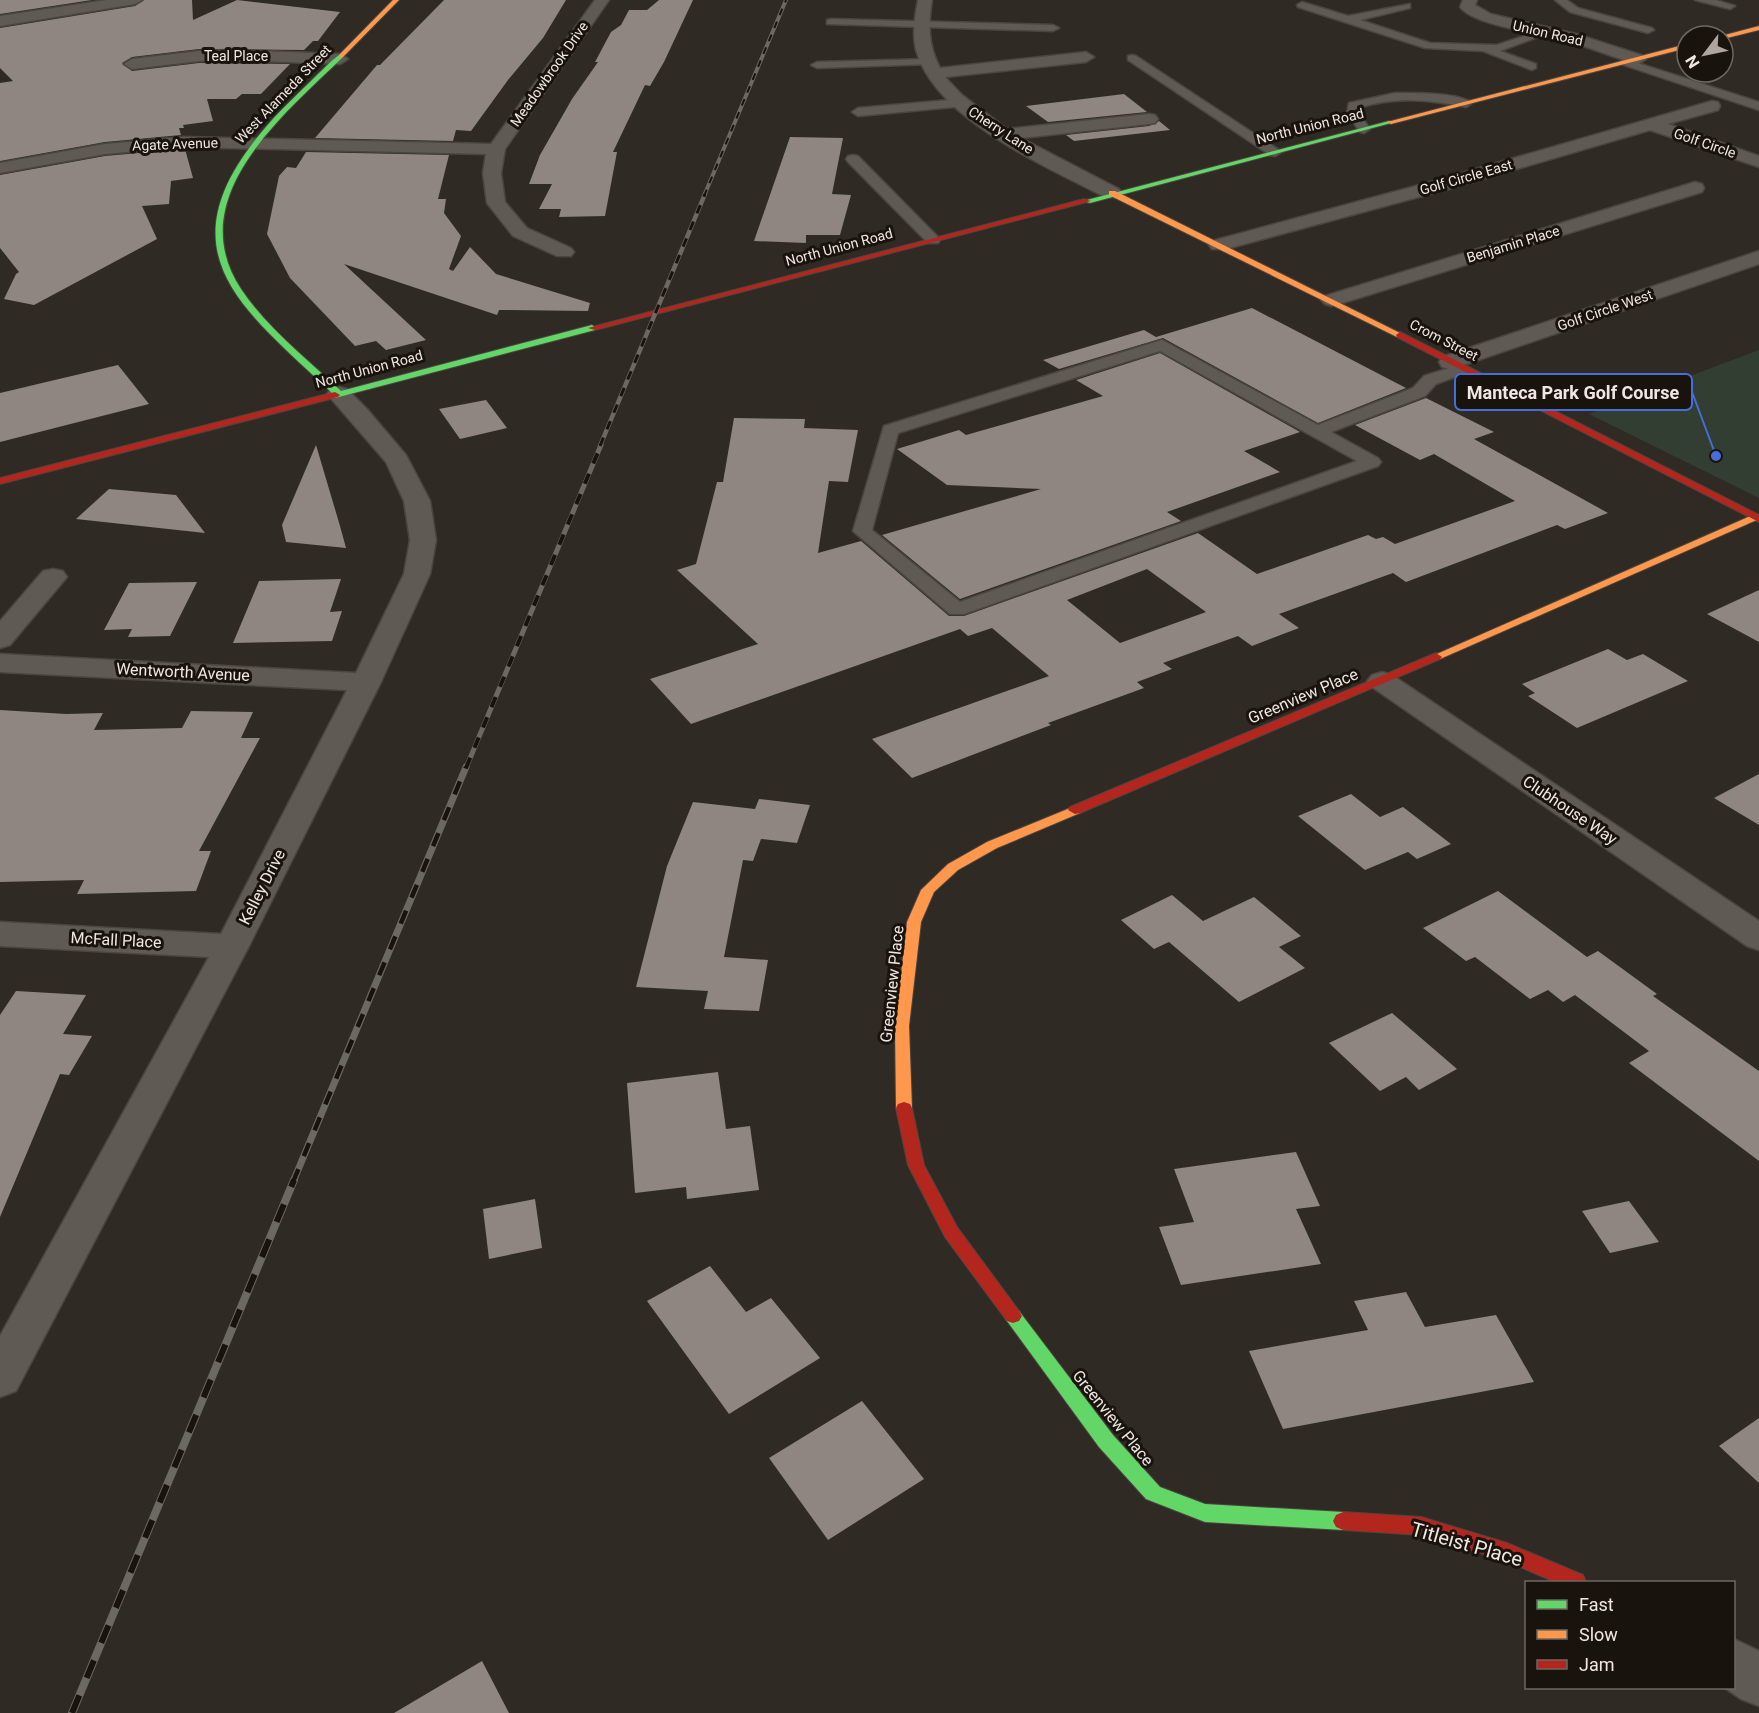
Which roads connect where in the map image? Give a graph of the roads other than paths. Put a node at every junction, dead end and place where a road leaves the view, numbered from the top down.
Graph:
1 (135, 0) edge
2 (396, 0) edge
3 (602, 0) edge
4 (925, 0) edge
5 (1470, 0) edge
6 (1560, 0) edge
7 (1700, 0) edge
8 (1302, 5) dead end
9 (1406, 6) dead end
10 (1730, 6) dead end
11 (1346, 20) junction
12 (0, 21) edge
13 (831, 22) dead end
14 (922, 24) junction
15 (1053, 28) dead end
16 (1648, 30) dead end
17 (1756, 30) edge
18 (1548, 31) junction
19 (1735, 34) edge
20 (1498, 48) junction
21 (1675, 49) edge
22 (1086, 57) dead end
23 (1132, 58) dead end
24 (340, 59) junction
25 (1632, 60) junction
26 (132, 64) dead end
27 (817, 65) dead end
28 (1532, 66) dead end
29 (932, 67) junction
30 (961, 103) junction
31 (1466, 103) junction
32 (1712, 106) dead end
33 (1759, 106) edge
34 (858, 112) dead end
35 (1149, 119) dead end
36 (1650, 124) junction
37 (1364, 129) junction
38 (1004, 135) junction
39 (254, 143) junction
40 (496, 149) junction
41 (1275, 152) junction
42 (853, 159) dead end
43 (1759, 162) edge
44 (0, 168) edge
45 (1695, 188) dead end
46 (1112, 193) junction
47 (933, 240) junction
48 (1219, 245) junction
49 (564, 252) dead end
50 (1759, 257) edge
51 (1332, 300) junction
52 (1456, 365) junction
53 (339, 394) junction
54 (1317, 431) junction
55 (0, 482) edge
56 (1757, 518) edge
57 (53, 577) dead end
58 (0, 639) edge
59 (0, 663) edge
60 (1382, 681) junction
61 (366, 682) junction
62 (0, 934) edge
63 (1759, 938) edge
64 (232, 946) junction
65 (3, 1365) edge
66 (1390, 1524) joint
67 (1574, 1581) edge
68 (1735, 1666) edge
69 (1759, 1681) edge

1 - 12 street
2 - 24 street, West Alameda Street
3 - 40 street, Meadowbrook Drive
4 - 14 street, Cherry Lane
5 - 18 street, Union Road
6 - 16 lane
7 - 10 lane
8 - 11 lane
9 - 11 lane
11 - 20 lane
13 - 14 lane
14 - 15 lane
14 - 29 street, Cherry Lane
17 - 19 street
18 - 20 lane
18 - 25 street, Union Road
20 - 28 lane
21 - 25 street, North Union Road
22 - 29 street
23 - 41 lane
24 - 26 street, Teal Place
24 - 39 street, West Alameda Street
25 - 31 street, North Union Road
25 - 33 lane
27 - 29 lane
29 - 30 street, Cherry Lane
30 - 34 lane
30 - 38 street, Cherry Lane
31 - 37 street, North Union Road
31 - 37 lane
32 - 36 street, Golf Circle East
35 - 38 street
36 - 43 street, Golf Circle
36 - 48 street, Golf Circle East
37 - 41 street, North Union Road
38 - 46 street, Cherry Lane
39 - 40 street, Agate Avenue
39 - 44 street, Agate Avenue
39 - 53 street, West Alameda Street
40 - 49 street
41 - 46 street, North Union Road
42 - 47 lane
45 - 51 street, Benjamin Place
46 - 47 street, North Union Road
46 - 48 street, Crom Street
47 - 53 street, North Union Road
48 - 51 street, Crom Street
50 - 52 street, Golf Circle West
51 - 52 street, Crom Street
52 - 54 lane
52 - 56 street, Crom Street
53 - 55 street, North Union Road
53 - 61 street, Kelley Drive
54 - 54 lane
56 - 60 street, Greenview Place
57 - 58 street
59 - 61 street, Wentworth Avenue
60 - 63 street, Clubhouse Way
60 - 66 street, Greenview Place
61 - 64 street, Kelley Drive
62 - 64 street, McFall Place
64 - 65 street, Kelley Drive
66 - 67 street, Titleist Place
68 - 69 street

